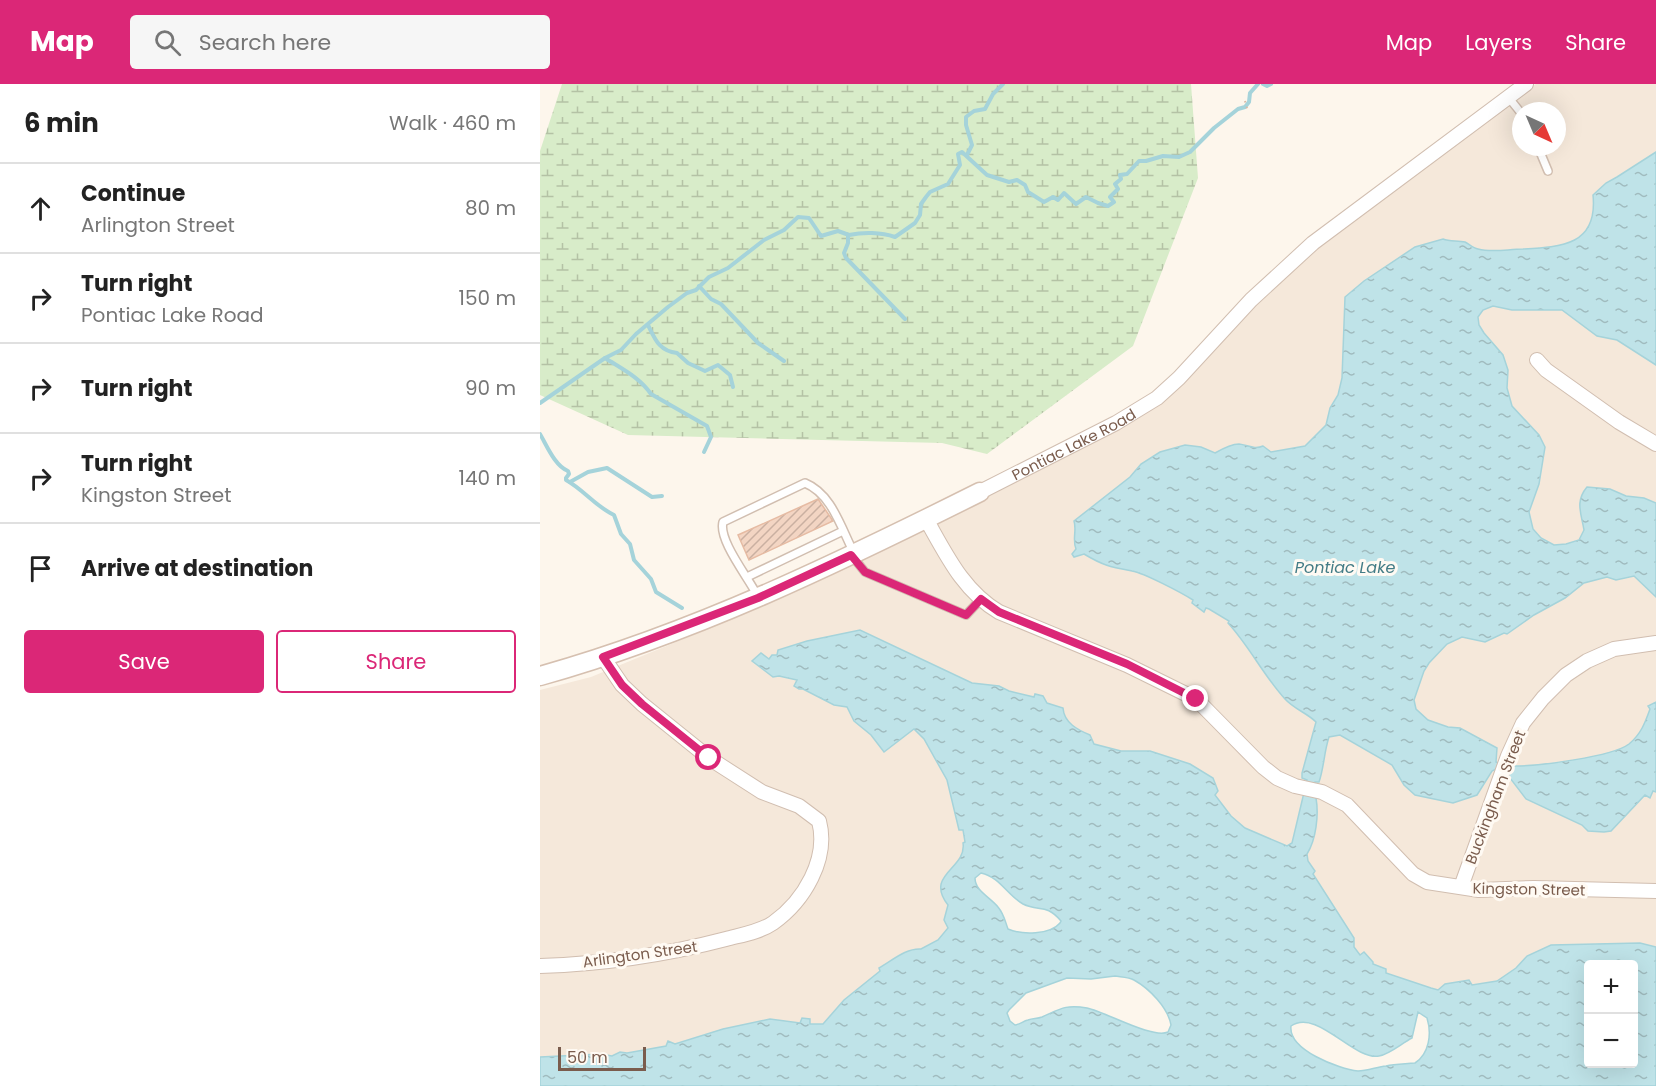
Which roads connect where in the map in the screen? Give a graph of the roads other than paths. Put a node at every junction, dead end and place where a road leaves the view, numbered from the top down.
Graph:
1 (1526, 84) edge
2 (1509, 98) junction
3 (1512, 102) edge
4 (1542, 156) edge
5 (1548, 171) dead end
6 (1537, 360) dead end
7 (1656, 444) edge
8 (980, 492) joint
9 (926, 519) junction
10 (843, 531) junction
11 (853, 554) junction
12 (747, 577) junction
13 (758, 598) junction
14 (981, 599) junction
15 (1656, 642) edge
16 (603, 657) junction
17 (540, 676) edge
18 (1461, 887) junction
19 (1656, 891) edge
20 (540, 966) edge

1 - 2 street, Pontiac Lake Road
2 - 3 lane
2 - 8 street, Pontiac Lake Road
4 - 5 lane
6 - 7 street
8 - 9 street, Pontiac Lake Road
9 - 11 street, Pontiac Lake Road
9 - 14 street, Kingston Street
10 - 11 lane
10 - 12 lane
10 - 12 lane
11 - 13 street, Pontiac Lake Road
11 - 14 lane
12 - 13 lane
13 - 16 street, Pontiac Lake Road
14 - 18 street, Kingston Street
15 - 18 street, Buckingham Street
16 - 17 street, Pontiac Lake Road
16 - 20 street, Arlington Street
18 - 19 street, Kingston Street

